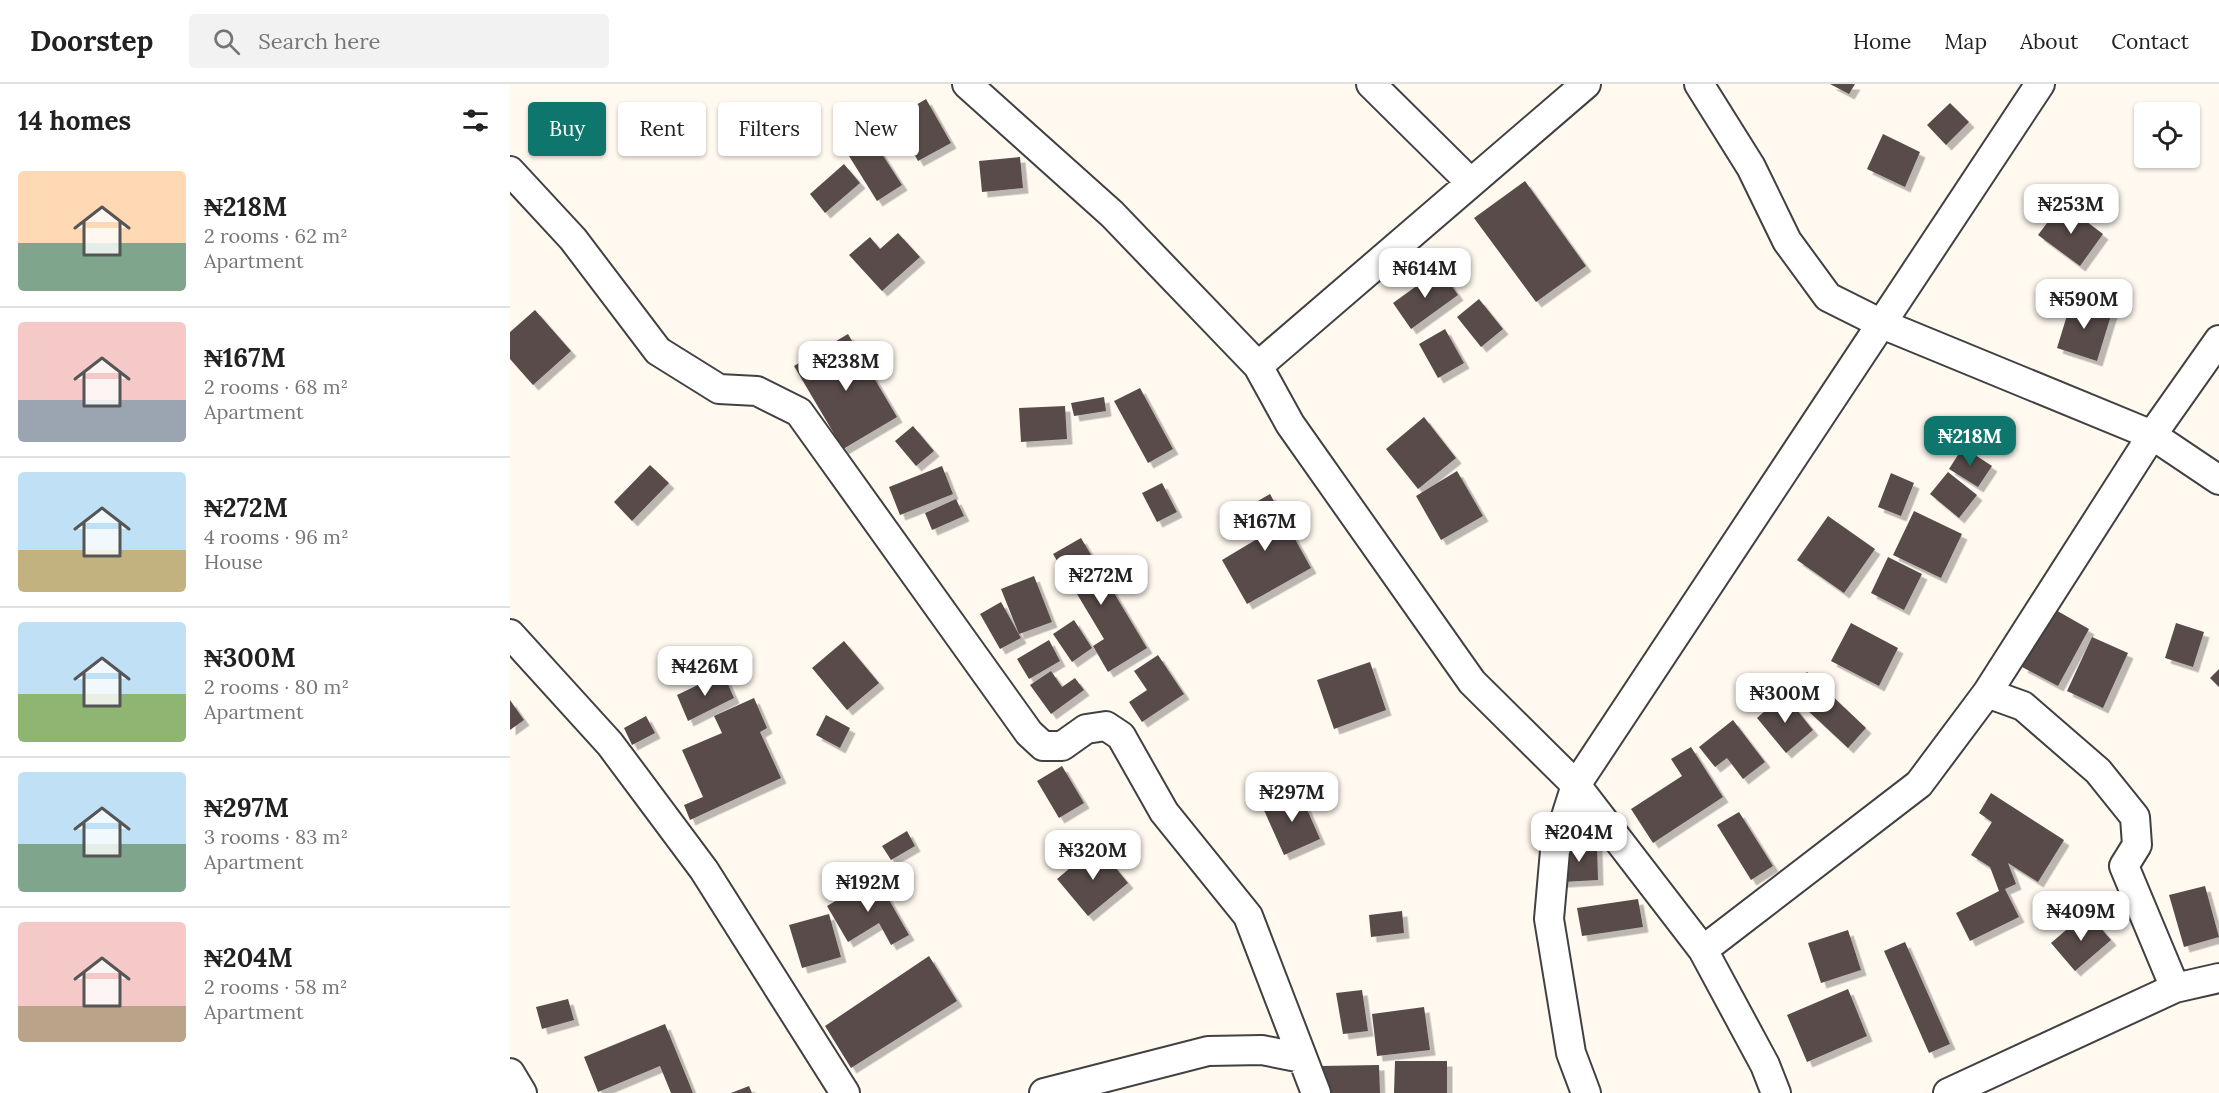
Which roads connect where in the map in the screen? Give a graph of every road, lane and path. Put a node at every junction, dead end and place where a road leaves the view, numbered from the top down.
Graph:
1 (967, 84) edge
2 (1371, 84) edge
3 (1586, 84) edge
4 (1699, 84) edge
5 (2040, 84) edge
6 (510, 171) edge
7 (1471, 183) junction
8 (1882, 324) junction
9 (2219, 340) edge
10 (1258, 366) junction
11 (2152, 435) junction
12 (2219, 480) edge
13 (510, 634) edge
14 (1987, 693) junction
15 (1576, 785) junction
16 (1703, 950) junction
17 (2219, 978) edge
18 (2175, 987) junction
19 (1302, 1058) junction
20 (510, 1073) edge
21 (522, 1093) edge
22 (845, 1093) edge
23 (1044, 1093) edge
24 (1316, 1093) edge
25 (1586, 1093) edge
26 (1776, 1093) edge
27 (1948, 1093) edge

1 - 10 street
2 - 7 street
3 - 7 street
4 - 8 street
5 - 8 street
6 - 19 street
7 - 10 street
8 - 11 street
8 - 15 street
9 - 11 street
10 - 15 street
11 - 12 street
11 - 14 street
13 - 22 street
14 - 16 street
14 - 18 street
15 - 16 street
15 - 25 street
16 - 26 street
17 - 18 street
18 - 27 street
19 - 23 street
19 - 24 street
20 - 21 street

